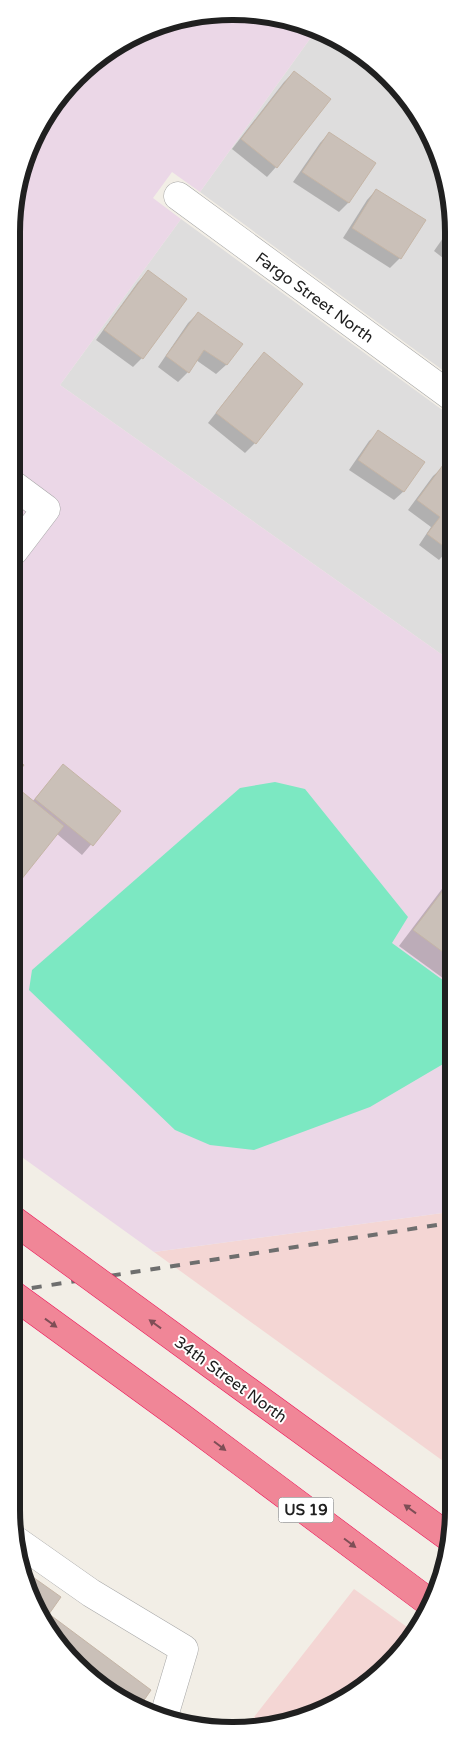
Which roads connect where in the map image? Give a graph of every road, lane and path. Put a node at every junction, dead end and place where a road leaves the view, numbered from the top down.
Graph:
1 (178, 196) dead end
2 (445, 392) edge
3 (20, 490) edge
4 (20, 543) edge
5 (20, 1225) edge
6 (20, 1300) edge
7 (444, 1533) edge
8 (23, 1545) edge
9 (425, 1599) edge
10 (165, 1711) edge

1 - 2 street, Fargo Street North
3 - 4 street
7 -> 5 highway, 34th Street North, bridge
6 -> 9 highway, US 19
8 - 10 street

